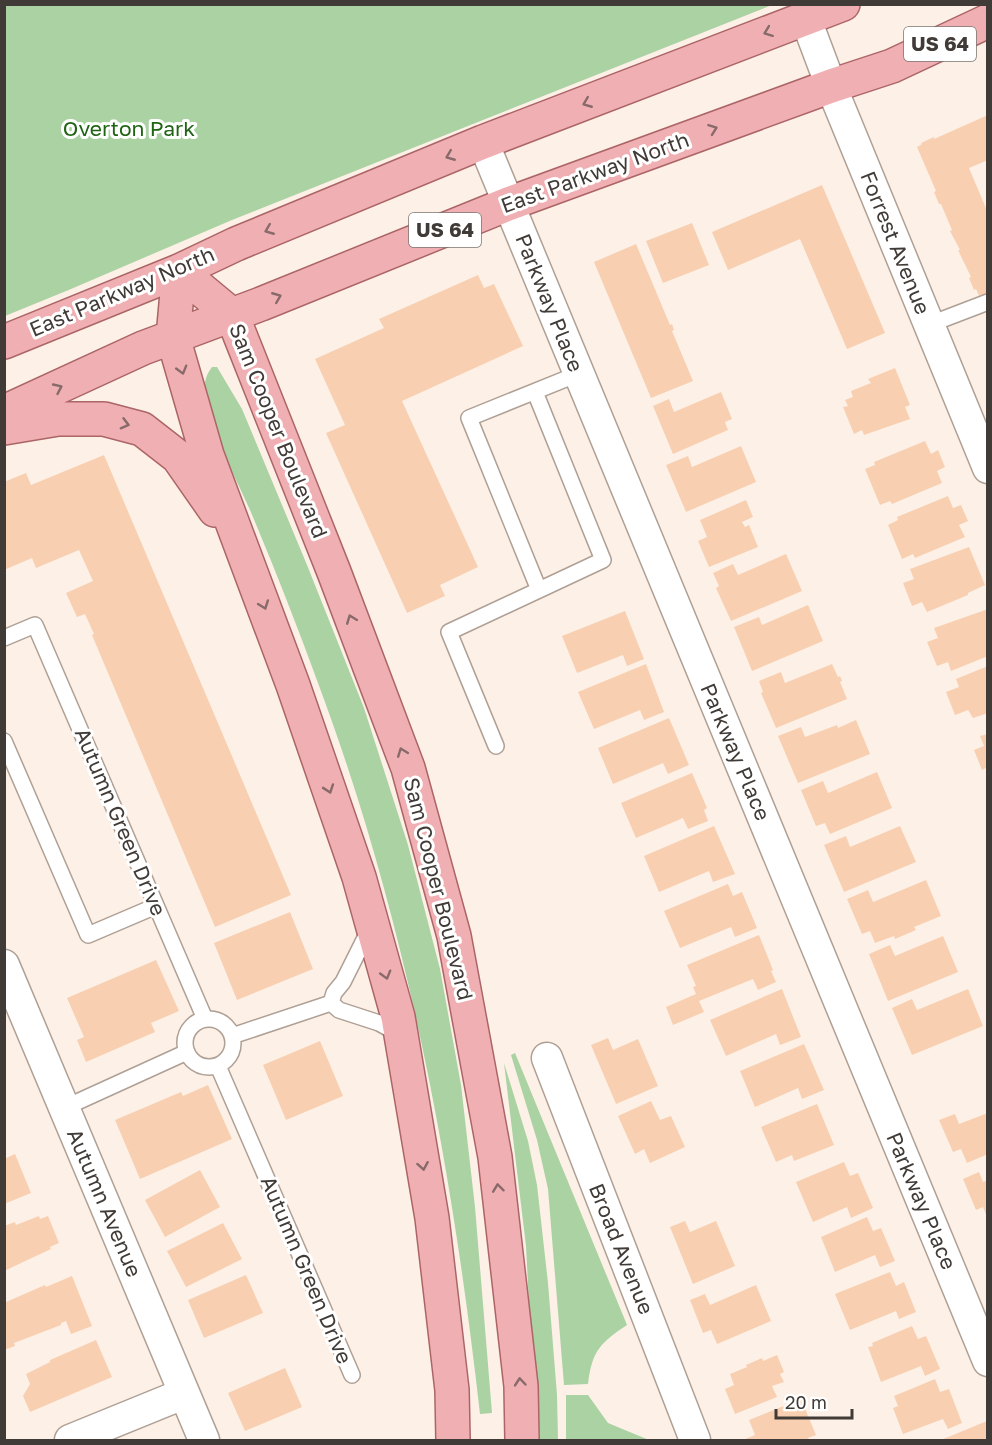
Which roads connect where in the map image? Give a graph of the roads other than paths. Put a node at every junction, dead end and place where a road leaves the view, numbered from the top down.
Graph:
1 (843, 4) edge
2 (805, 17) junction
3 (987, 21) edge
4 (831, 86) junction
5 (483, 142) junction
6 (508, 204) junction
7 (179, 271) junction
8 (987, 302) edge
9 (232, 315) junction
10 (928, 325) junction
11 (173, 337) junction
12 (4, 342) edge
13 (578, 374) junction
14 (536, 392) junction
15 (4, 412) edge
16 (4, 428) edge
17 (987, 468) edge
18 (243, 550) junction
19 (538, 590) junction
20 (4, 638) edge
21 (4, 741) edge
22 (496, 746) dead end
23 (156, 906) junction
24 (372, 924) junction
25 (4, 965) edge
26 (332, 1003) junction
27 (205, 1019) junction
28 (401, 1035) junction
29 (232, 1036) junction
30 (187, 1052) junction
31 (547, 1058) dead end
32 (218, 1066) junction
33 (64, 1108) junction
34 (987, 1361) edge
35 (352, 1376) dead end
36 (183, 1394) junction
37 (70, 1440) edge
38 (204, 1440) edge
39 (453, 1440) edge
40 (522, 1440) edge
41 (695, 1440) edge

1 - 2 main road, East Parkway North
2 - 4 street, Forrest Avenue
2 -> 5 main road, East Parkway North
3 - 4 main road, East Parkway North / US 64
6 -> 4 main road, East Parkway North / US 64
4 - 10 street, Forrest Avenue
5 - 6 street, Parkway Place
5 -> 7 main road, East Parkway North
9 -> 6 main road, East Parkway North / US 64
6 - 13 street, Parkway Place
7 - 9 main road, Sam Cooper Boulevard
7 - 11 main road
7 - 12 main road, East Parkway North
8 - 10 lane
9 - 11 main road, East Parkway North / US 64
40 -> 9 main road, Sam Cooper Boulevard
10 - 17 street, Forrest Avenue
15 -> 11 main road, East Parkway North / US 64
11 -> 18 main road
13 - 14 lane
13 - 34 street, Parkway Place
14 - 19 lane
14 - 19 lane
16 -> 18 main road
18 -> 24 main road
19 - 22 lane
20 - 23 lane, Autumn Green Drive
21 - 23 lane
23 - 27 lane, Autumn Green Drive
24 - 26 lane
24 -> 28 main road
25 - 33 street, Autumn Avenue
26 - 28 lane
26 - 29 lane
27 - 29 lane
27 - 30 lane
28 -> 39 main road
29 - 32 lane
30 - 32 lane
30 - 33 lane
31 - 41 street, Broad Avenue
32 - 35 lane, Autumn Green Drive
33 - 36 street, Autumn Avenue
36 - 37 street
36 - 38 street, Autumn Avenue

